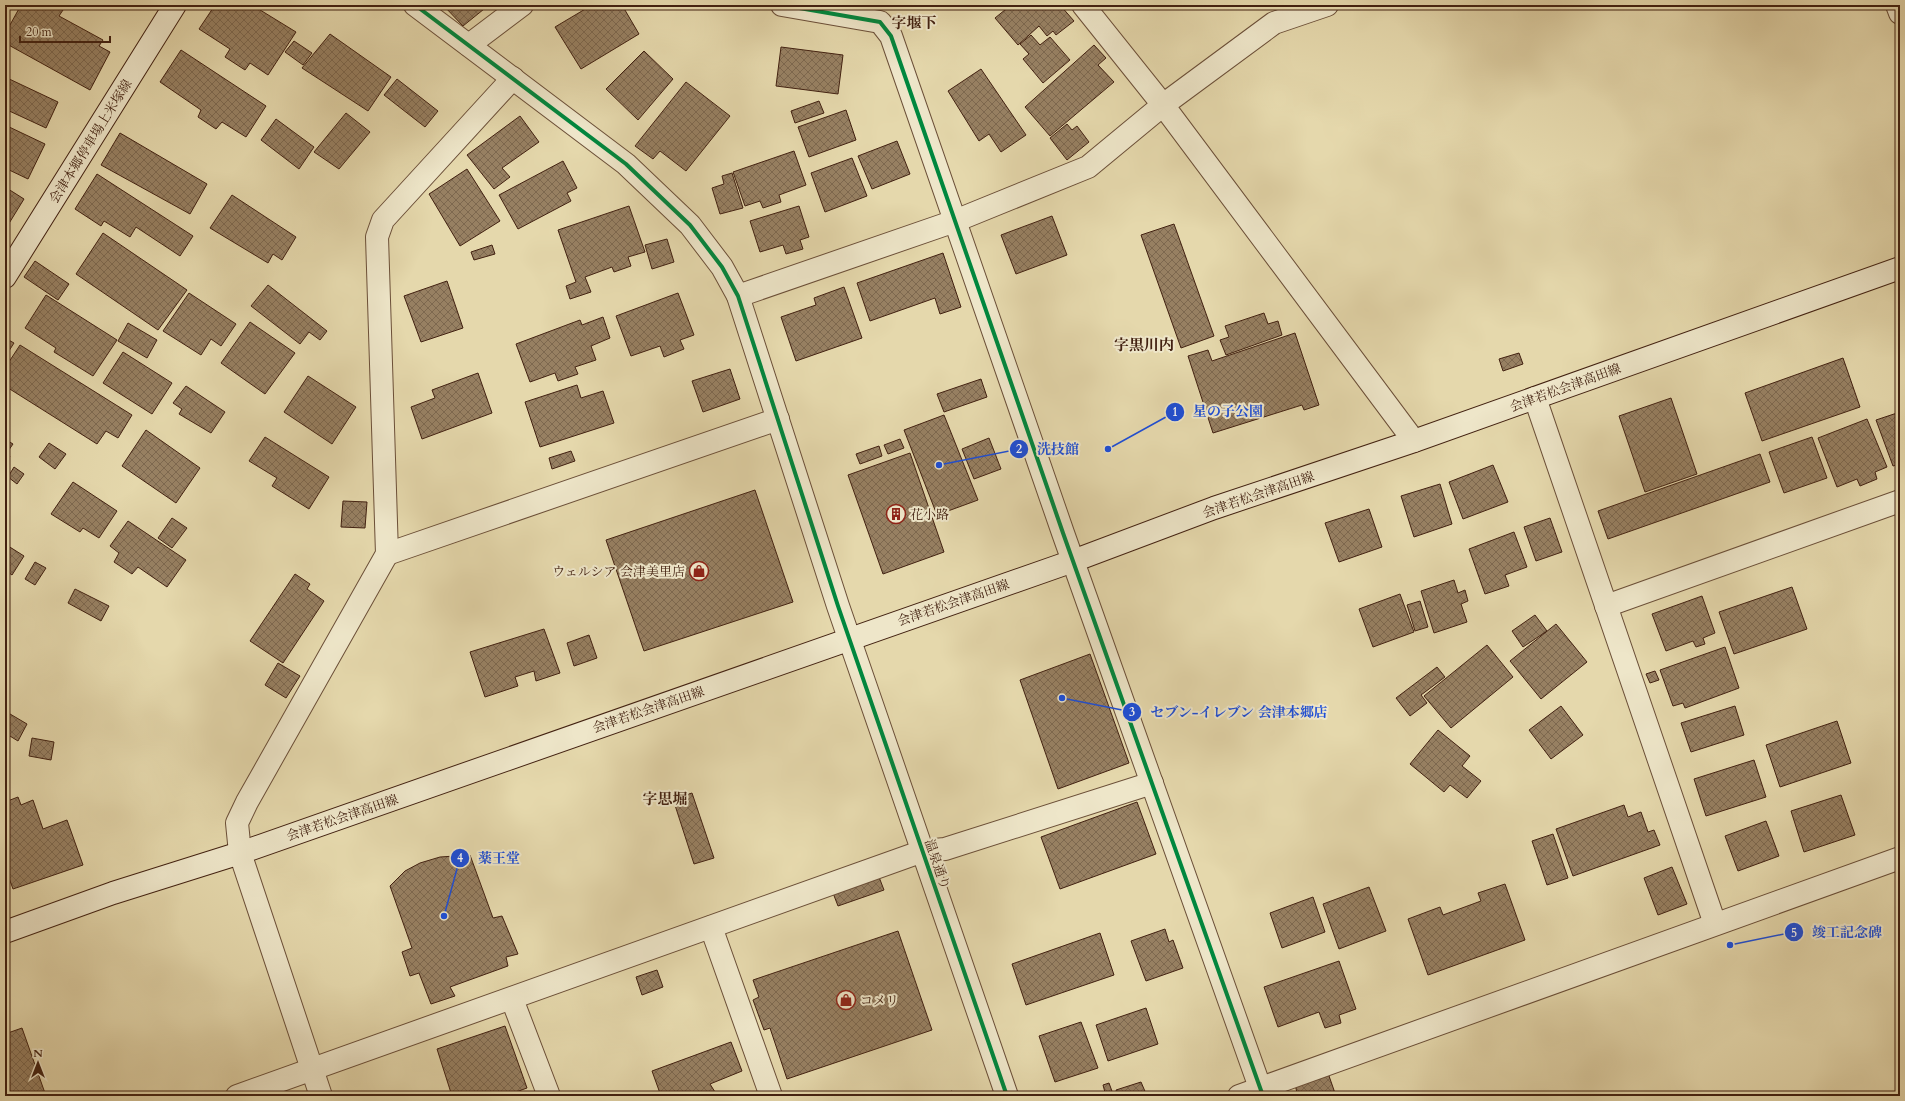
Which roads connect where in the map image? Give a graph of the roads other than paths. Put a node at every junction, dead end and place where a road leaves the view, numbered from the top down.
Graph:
1 (175, 5) edge
2 (415, 5) edge
3 (522, 5) edge
4 (782, 5) edge
5 (1082, 5) edge
6 (1327, 5) edge
7 (1897, 5) edge
8 (1900, 13) edge
9 (469, 45) junction
10 (513, 78) junction
11 (1163, 105) junction
12 (955, 221) junction
13 (1900, 268) edge
14 (5, 277) edge
15 (738, 296) junction
16 (1535, 398) junction
17 (778, 419) junction
18 (1414, 441) junction
19 (1900, 501) edge
20 (388, 554) junction
21 (1073, 560) junction
22 (1606, 606) junction
23 (850, 638) junction
24 (1152, 783) junction
25 (923, 851) junction
26 (240, 853) junction
27 (1900, 858) edge
28 (1715, 924) junction
29 (711, 928) junction
30 (5, 932) edge
31 (512, 999) junction
32 (312, 1070) junction
33 (1262, 1092) edge
34 (237, 1096) edge
35 (321, 1096) edge
36 (549, 1096) edge
37 (771, 1096) edge
38 (1007, 1096) edge
39 (1239, 1096) edge

1 - 14 street, 会津本郷停車場上米塚線
2 - 9 street, 温泉通り
3 - 9 street
4 - 12 street
5 - 11 street
6 - 11 street
7 - 8 street
9 - 10 street, 温泉通り
10 - 15 street, 温泉通り
10 - 20 street
11 - 12 street
11 - 18 street
12 - 15 street
12 - 21 street
13 - 16 street, 会津若松会津高田線
15 - 17 street, 温泉通り
16 - 18 street, 会津若松会津高田線
16 - 22 street
17 - 20 street
17 - 23 street, 温泉通り
18 - 21 street, 会津若松会津高田線
19 - 22 street
20 - 26 street
21 - 23 street, 会津若松会津高田線
21 - 24 street
22 - 28 street
23 - 25 street, 温泉通り
23 - 26 street, 会津若松会津高田線
24 - 25 street
24 - 33 street
25 - 29 street
25 - 38 street, 温泉通り
26 - 30 street, 会津若松会津高田線
26 - 32 street
27 - 28 street
28 - 33 street
29 - 31 street
29 - 37 street
31 - 32 street
31 - 36 street
32 - 34 street
32 - 35 street
33 - 39 street

